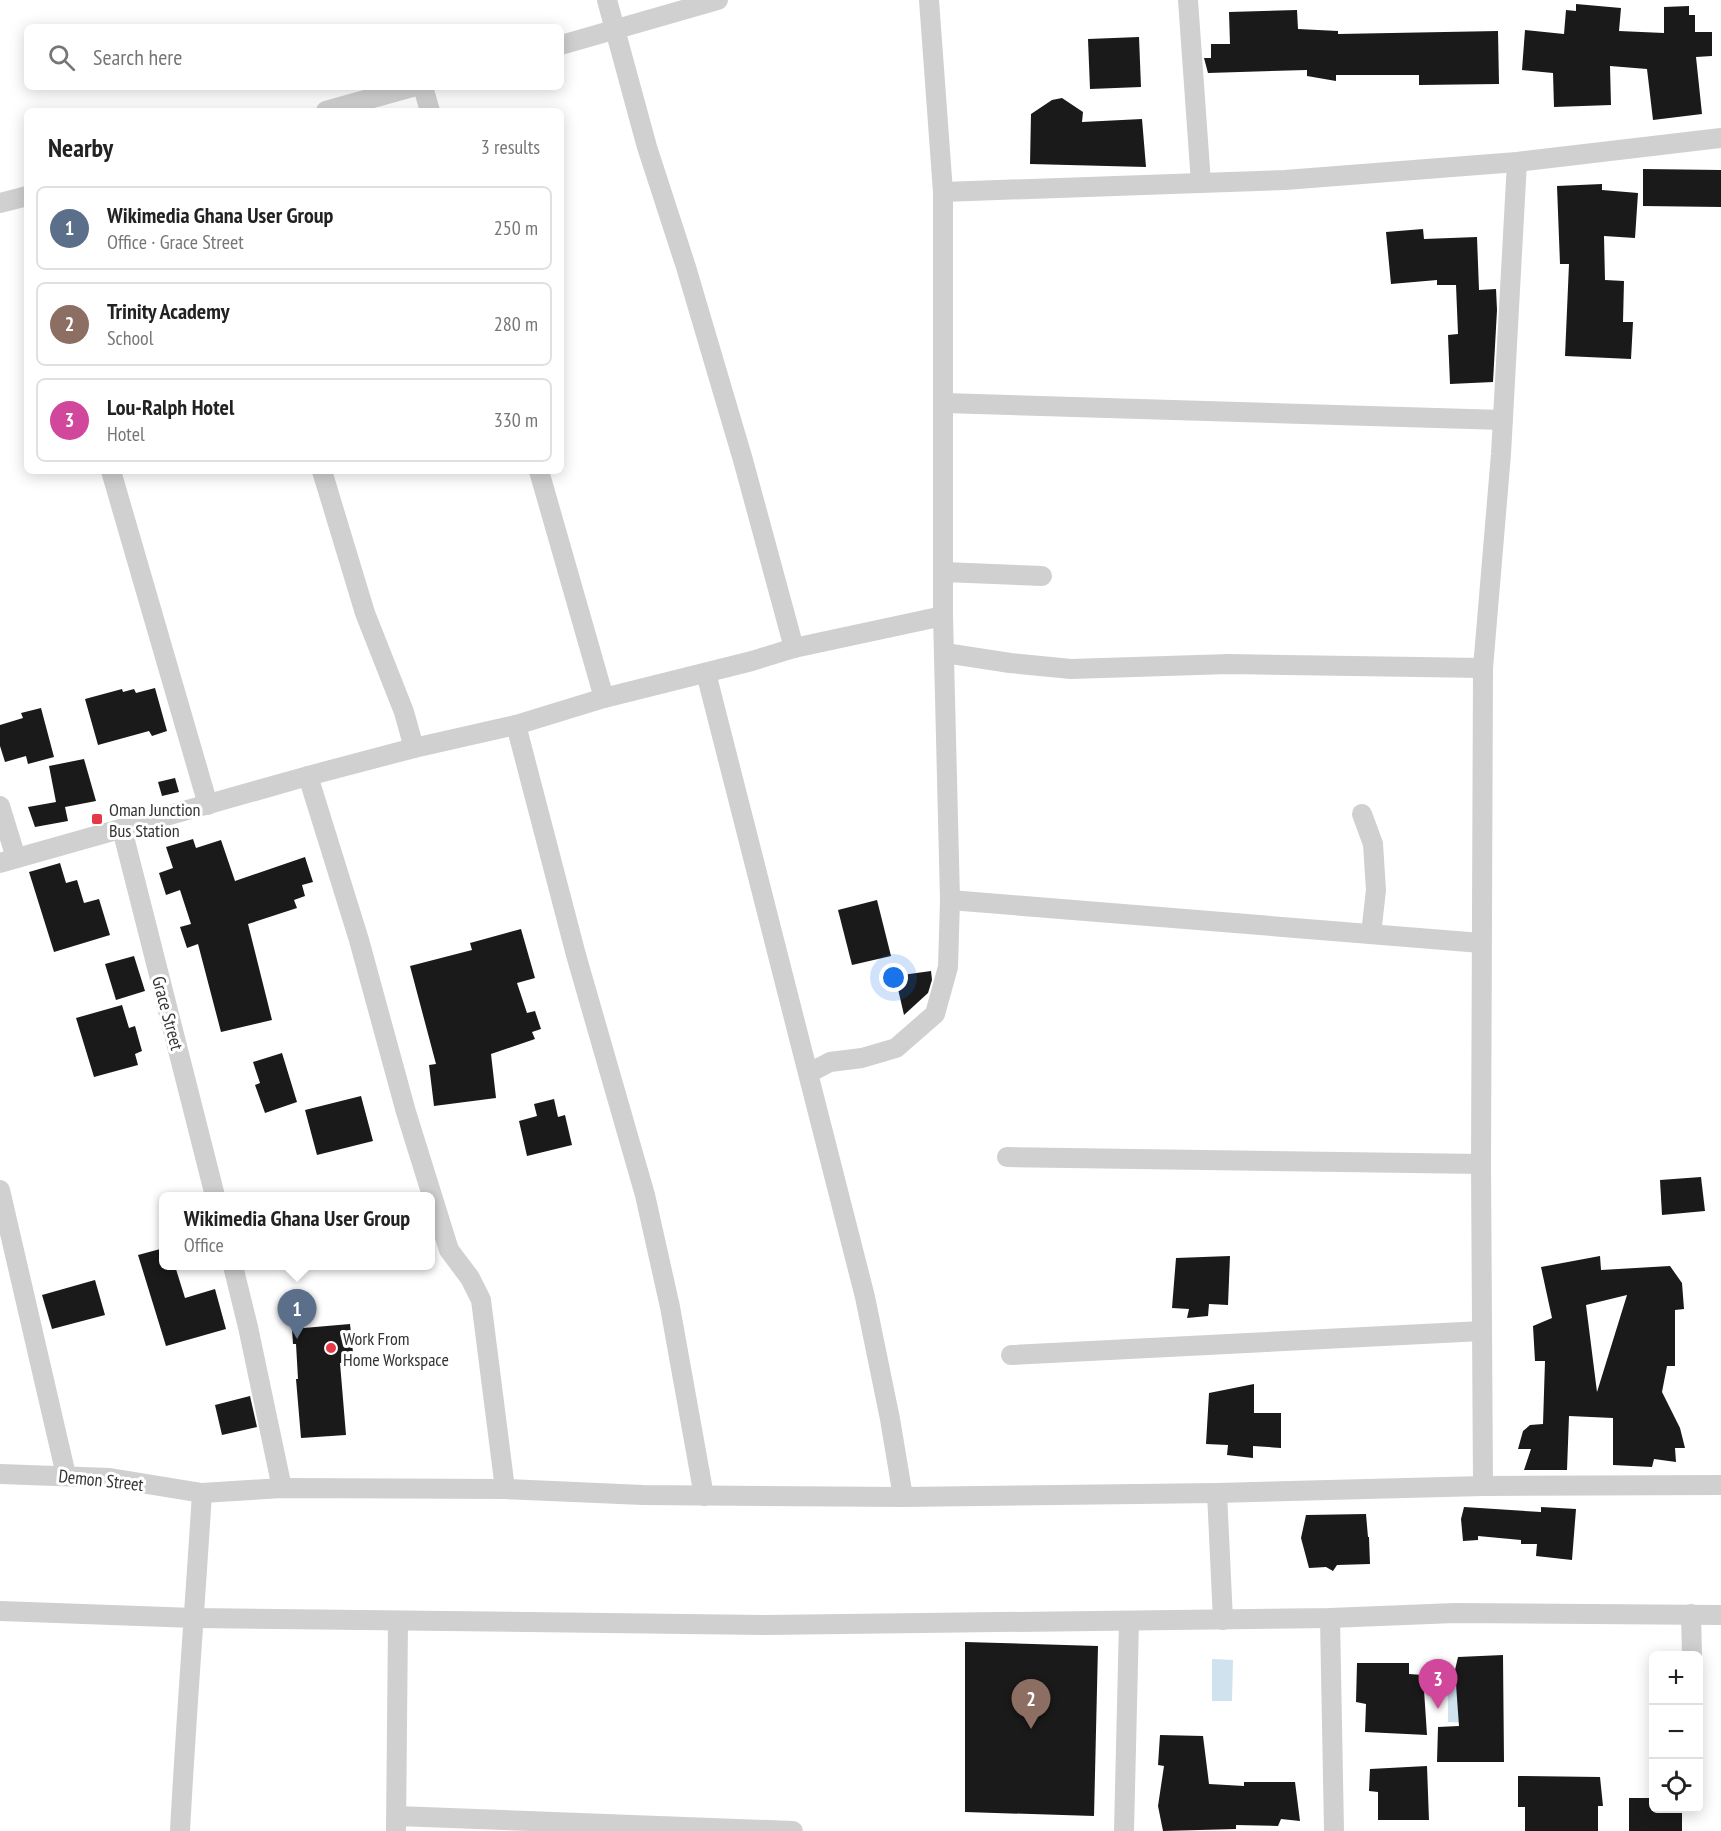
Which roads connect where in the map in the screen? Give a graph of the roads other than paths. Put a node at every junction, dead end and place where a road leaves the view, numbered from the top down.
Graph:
1 (607, 0) edge
2 (718, 0) edge
3 (929, 0) edge
4 (1188, 0) edge
5 (615, 30) junction
6 (564, 44) edge
7 (401, 90) edge
8 (424, 90) edge
9 (337, 108) edge
10 (429, 108) edge
11 (1721, 138) edge
12 (1517, 162) junction
13 (1201, 183) junction
14 (942, 192) junction
15 (24, 197) edge
16 (0, 203) edge
17 (944, 403) junction
18 (1503, 420) junction
19 (112, 474) edge
20 (323, 474) edge
21 (540, 474) edge
22 (944, 572) junction
23 (1042, 576) dead end
24 (944, 616) junction
25 (794, 648) junction
26 (945, 653) junction
27 (1484, 668) junction
28 (706, 673) junction
29 (604, 698) junction
30 (516, 725) junction
31 (414, 748) junction
32 (308, 776) junction
33 (208, 805) junction
34 (0, 806) edge
35 (1362, 814) dead end
36 (122, 829) junction
37 (8, 861) edge
38 (950, 900) junction
39 (1371, 934) junction
40 (1481, 943) junction
41 (809, 1073) junction
42 (1007, 1157) dead end
43 (1481, 1164) junction
44 (0, 1190) edge
45 (214, 1192) edge
46 (430, 1192) edge
47 (435, 1207) edge
48 (234, 1270) edge
49 (1482, 1331) junction
50 (1011, 1355) dead end
51 (0, 1474) edge
52 (66, 1475) junction
53 (1721, 1485) edge
54 (1484, 1486) junction
55 (282, 1488) junction
56 (505, 1489) junction
57 (202, 1493) junction
58 (1217, 1493) junction
59 (704, 1496) junction
60 (903, 1497) junction
61 (0, 1611) edge
62 (1691, 1614) junction
63 (1721, 1615) edge
64 (194, 1618) junction
65 (1330, 1618) junction
66 (1223, 1620) junction
67 (398, 1621) junction
68 (1129, 1621) junction
69 (1692, 1651) edge
70 (396, 1823) edge
71 (180, 1831) edge
72 (793, 1831) edge
73 (1124, 1831) edge
74 (1334, 1831) edge

1 - 5 street
2 - 5 street
3 - 14 street
4 - 13 street
5 - 6 street
5 - 25 street
7 - 9 street
8 - 10 street
11 - 12 street
12 - 13 street
12 - 18 street
13 - 14 street
14 - 17 street
15 - 16 street
17 - 18 street
17 - 22 street
18 - 27 street
19 - 33 street
20 - 31 street
21 - 29 street
22 - 23 street
22 - 24 street
24 - 25 street
24 - 26 street
25 - 28 street
26 - 27 street
26 - 38 street
27 - 40 street
28 - 29 street
28 - 41 street
29 - 30 street
30 - 31 street
30 - 59 street
31 - 32 street
32 - 33 street
32 - 46 street
33 - 36 street
34 - 37 street
35 - 39 street
36 - 37 street
36 - 45 street, Grace Street
38 - 39 street
38 - 41 street
39 - 40 street
40 - 43 street
41 - 60 street
42 - 43 street
43 - 49 street
44 - 52 street
47 - 56 street
48 - 55 street
49 - 50 street
49 - 54 street
51 - 52 street, Demon Street
52 - 57 street, Demon Street
53 - 54 street, Demon Street
54 - 58 street, Demon Street
55 - 56 street, Demon Street
55 - 57 street, Demon Street
56 - 59 street, Demon Street
57 - 64 street
58 - 60 street, Demon Street
58 - 66 street
59 - 60 street, Demon Street
61 - 64 street
62 - 63 street
62 - 65 street
62 - 69 street
64 - 67 street
64 - 71 street
65 - 66 street
65 - 74 street
66 - 68 street
67 - 68 street
67 - 70 street
68 - 73 street
70 - 72 street

